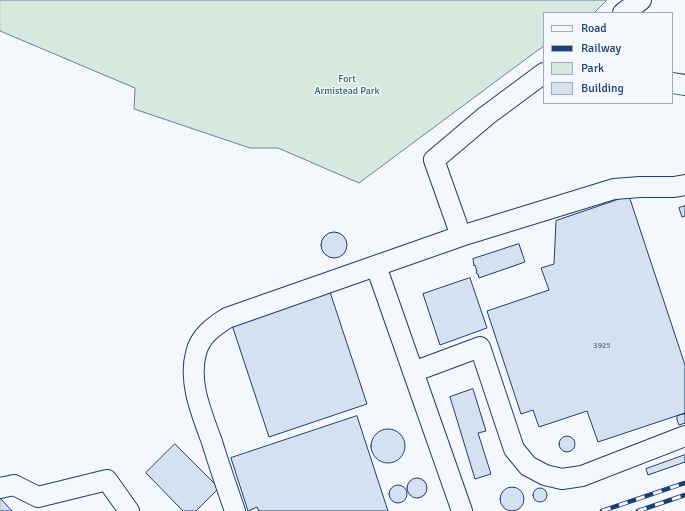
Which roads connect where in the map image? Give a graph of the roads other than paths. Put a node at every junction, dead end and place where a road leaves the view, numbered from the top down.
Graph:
1 (640, 0) edge
2 (624, 12) edge
3 (543, 74) edge
4 (673, 83) edge
5 (685, 85) edge
6 (685, 186) edge
7 (461, 236) junction
8 (376, 266) junction
9 (413, 372) junction
10 (685, 436) edge
11 (0, 488) edge
12 (39, 504) edge
13 (130, 511) edge
14 (234, 511) edge
15 (462, 511) edge

1 - 2 lane
3 - 7 lane
4 - 5 lane
6 - 7 lane
7 - 8 lane
8 - 9 lane
8 - 14 lane
9 - 10 lane
9 - 15 lane
11 - 12 lane
12 - 13 lane

